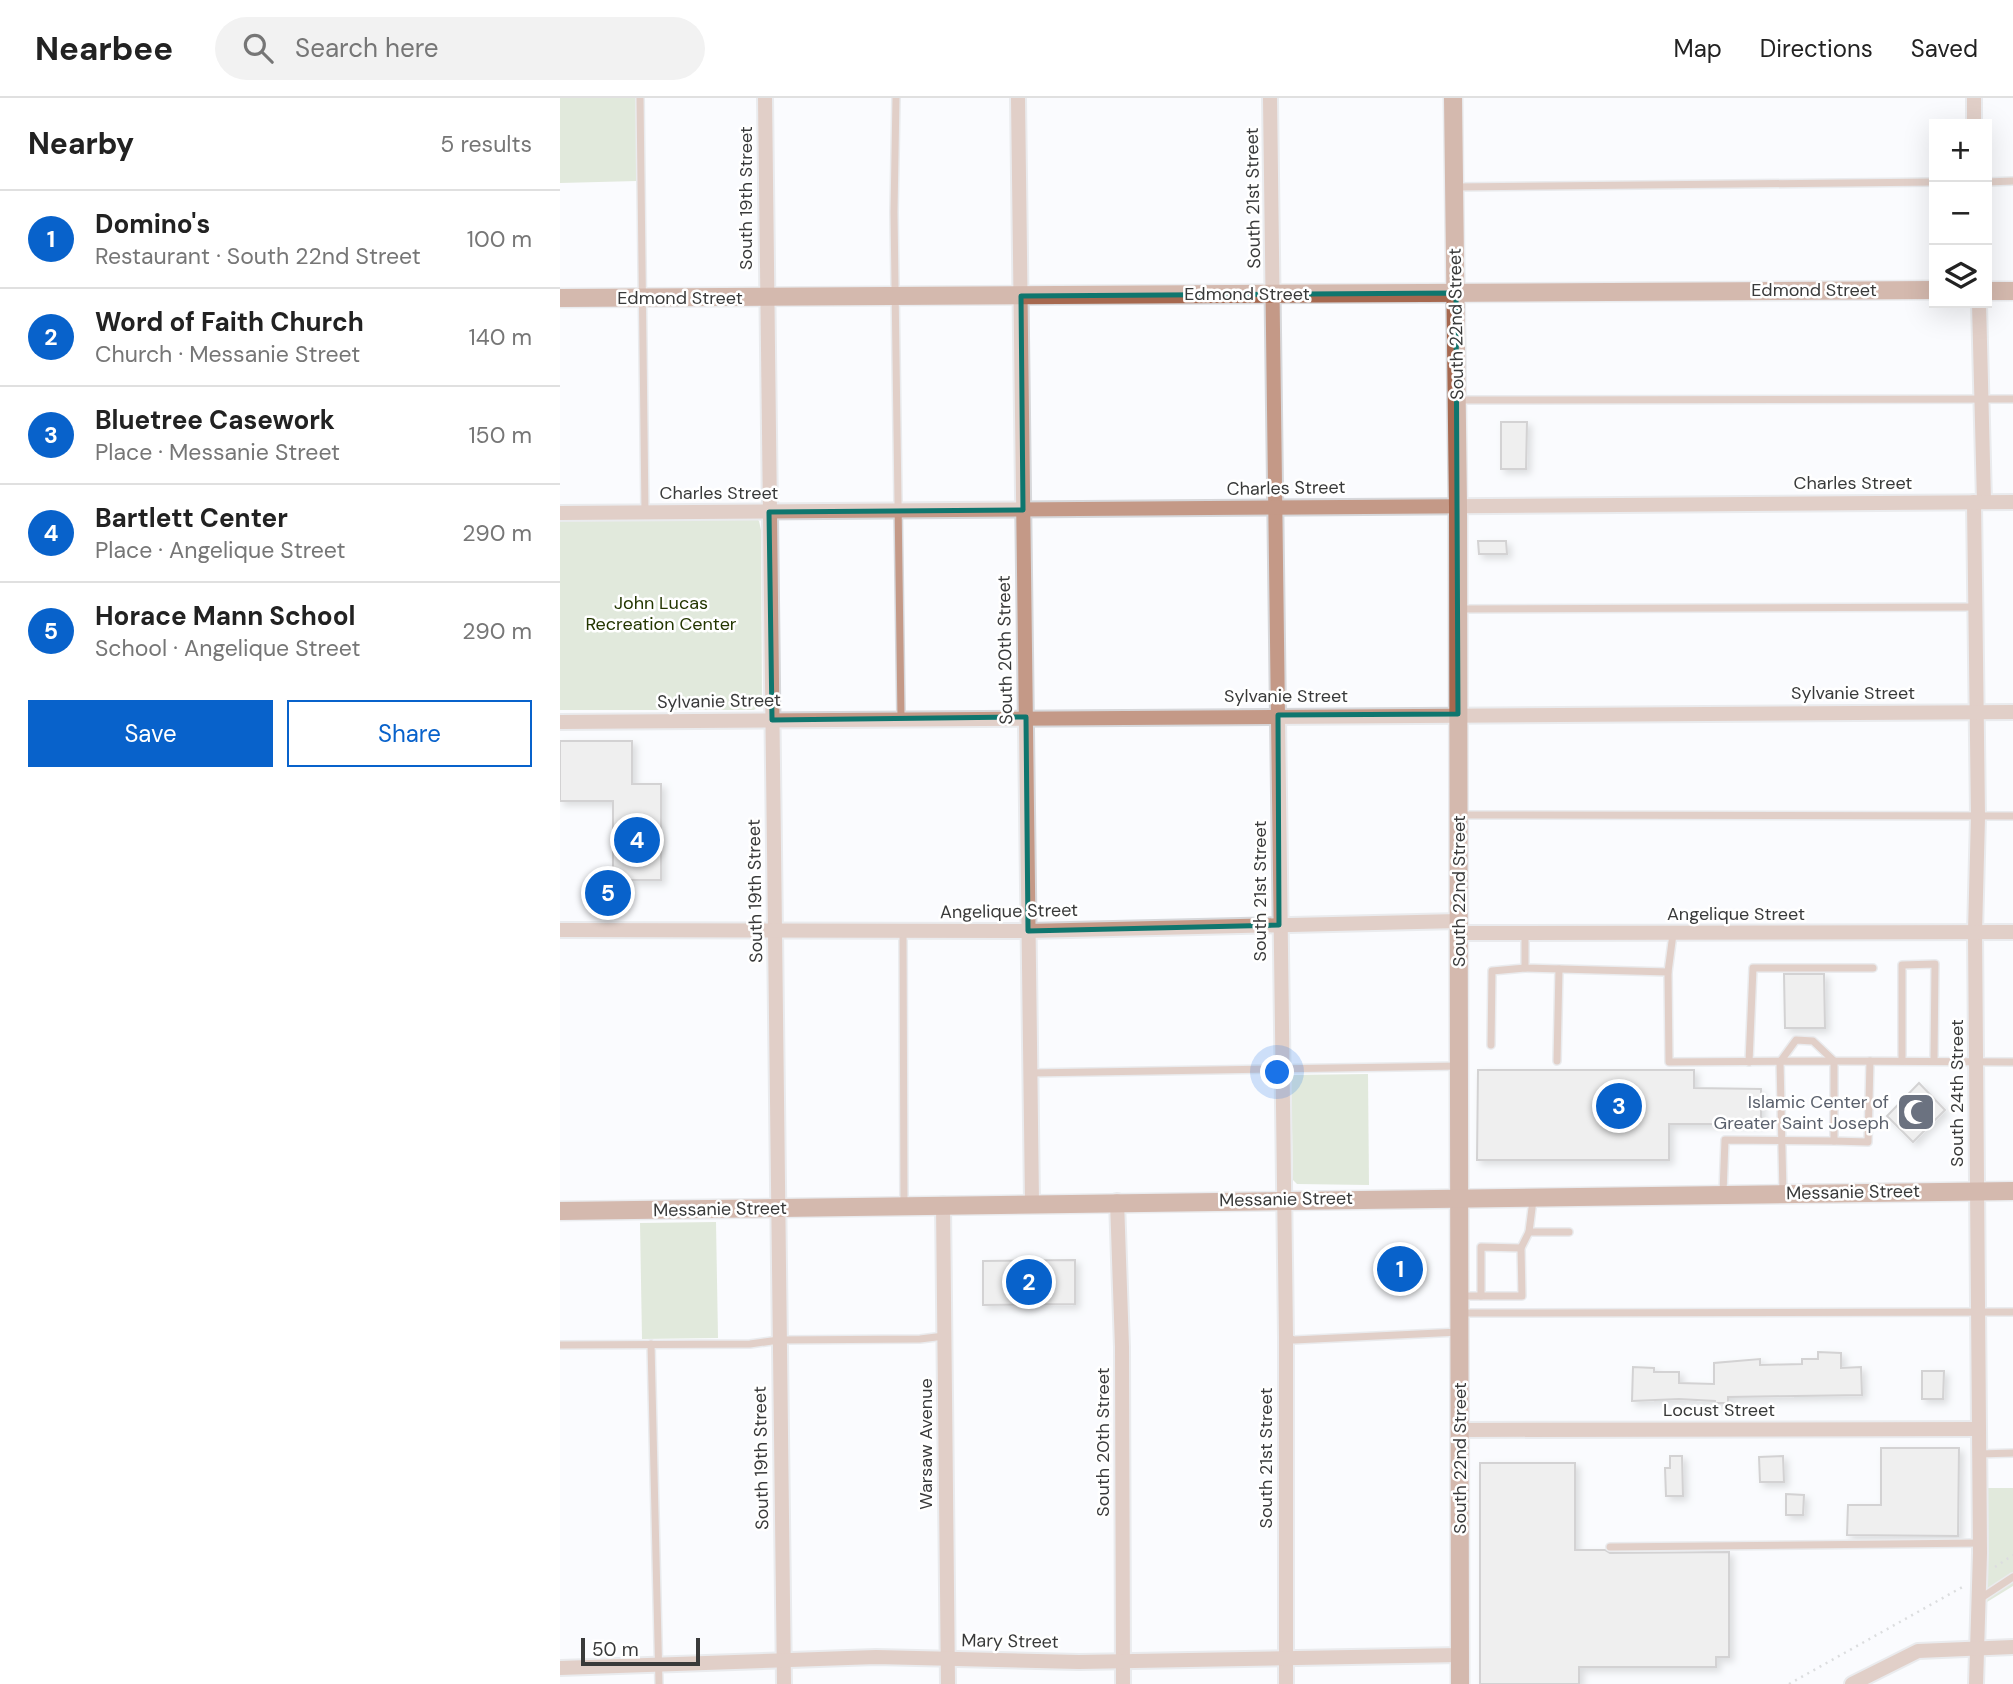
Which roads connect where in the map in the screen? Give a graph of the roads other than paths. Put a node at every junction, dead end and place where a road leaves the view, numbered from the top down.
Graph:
1 (640, 98) edge
2 (765, 98) edge
3 (896, 98) edge
4 (1018, 98) edge
5 (1270, 98) edge
6 (1453, 98) edge
7 (1974, 98) edge
8 (1974, 119) edge
9 (2013, 181) edge
10 (1929, 182) edge
11 (1992, 182) edge
12 (1454, 187) junction
13 (1929, 290) edge
14 (1992, 290) edge
15 (2013, 291) edge
16 (1455, 293) junction
17 (1273, 294) junction
18 (1021, 296) junction
19 (896, 297) junction
20 (560, 298) edge
21 (642, 298) junction
22 (766, 298) junction
23 (1979, 308) edge
24 (1981, 399) junction
25 (2013, 399) edge
26 (1457, 400) junction
27 (1979, 502) junction
28 (2013, 502) edge
29 (1458, 506) junction
30 (1278, 507) junction
31 (1023, 510) junction
32 (900, 511) junction
33 (645, 512) junction
34 (769, 512) junction
35 (560, 513) edge
36 (1975, 607) junction
37 (1459, 608) junction
38 (1976, 712) junction
39 (2013, 712) edge
40 (1458, 714) junction
41 (1278, 715) junction
42 (1026, 717) junction
43 (901, 719) junction
44 (772, 720) junction
45 (560, 722) edge
46 (1458, 815) junction
47 (2013, 816) edge
48 (1978, 817) junction
49 (1279, 925) junction
50 (1459, 927) junction
51 (775, 929) junction
52 (560, 930) edge
53 (903, 931) junction
54 (1028, 931) junction
55 (1975, 932) junction
56 (2013, 932) edge
57 (1525, 934) junction
58 (1673, 934) junction
59 (1525, 968) junction
60 (1872, 968) dead end
61 (1559, 969) junction
62 (1668, 972) junction
63 (1491, 1045) dead end
64 (1557, 1061) dead end
65 (1835, 1061) junction
66 (1870, 1061) junction
67 (1902, 1061) junction
68 (1934, 1061) junction
69 (1977, 1061) junction
70 (1749, 1062) junction
71 (1780, 1062) junction
72 (2013, 1062) edge
73 (1460, 1066) junction
74 (1282, 1068) junction
75 (1030, 1073) junction
76 (1780, 1141) junction
77 (1834, 1142) junction
78 (1976, 1191) junction
79 (2013, 1191) edge
80 (1783, 1193) junction
81 (1723, 1194) junction
82 (1534, 1196) junction
83 (1459, 1197) junction
84 (1284, 1198) junction
85 (1117, 1201) junction
86 (1032, 1202) junction
87 (943, 1204) junction
88 (904, 1205) junction
89 (778, 1207) junction
90 (560, 1210) edge
91 (1529, 1232) junction
92 (1569, 1232) dead end
93 (1521, 1248) junction
94 (1481, 1296) junction
95 (1460, 1305) junction
96 (1978, 1312) junction
97 (2013, 1312) edge
98 (1461, 1332) junction
99 (944, 1336) junction
100 (1286, 1337) junction
101 (779, 1340) junction
102 (651, 1344) junction
103 (560, 1345) edge
104 (1979, 1429) junction
105 (1459, 1430) junction
106 (2013, 1453) edge
107 (1979, 1454) junction
108 (1980, 1543) junction
109 (1610, 1547) dead end
110 (2013, 1577) edge
111 (1977, 1601) junction
112 (1976, 1647) junction
113 (2013, 1647) edge
114 (1460, 1655) junction
115 (948, 1659) junction
116 (784, 1660) junction
117 (1285, 1660) junction
118 (1123, 1661) junction
119 (658, 1664) junction
120 (560, 1668) edge
121 (659, 1684) edge
122 (784, 1684) edge
123 (948, 1684) edge
124 (1123, 1684) edge
125 (1286, 1684) edge
126 (1460, 1684) edge
127 (1852, 1684) edge
128 (1976, 1684) edge

1 - 21 lane
2 - 22 street, South 19th Street
3 - 19 lane
4 - 18 street, South 20th Street
5 - 17 street, South 21st Street
6 - 12 street, South 22nd Street
7 - 8 street
9 - 11 lane
10 - 12 lane
12 - 16 street, South 22nd Street
13 - 16 street, Edmond Street
14 - 15 street
16 - 17 street, Edmond Street
16 - 26 street, South 22nd Street
17 - 18 street, Edmond Street
17 - 30 street, South 21st Street
18 - 19 street, Edmond Street
18 - 31 street, South 20th Street
19 - 22 street, Edmond Street
19 - 32 lane
20 - 21 street, Edmond Street
21 - 22 street, Edmond Street
21 - 33 lane
22 - 34 street, South 19th Street
23 - 24 street, South 24th Street
24 - 25 lane
24 - 26 lane
24 - 27 street, South 24th Street
26 - 29 street, South 22nd Street
27 - 28 street, Charles Street
27 - 29 street, Charles Street
27 - 36 street, South 24th Street
29 - 30 street, Charles Street
29 - 37 street, South 22nd Street
30 - 31 street, Charles Street
30 - 41 street, South 21st Street
31 - 32 street, Charles Street
31 - 42 street, South 20th Street
32 - 34 street, Charles Street
32 - 43 lane
33 - 34 street, Charles Street
33 - 35 street, Charles Street
34 - 44 street, South 19th Street
36 - 37 lane
36 - 38 street, South 24th Street
37 - 40 street, South 22nd Street
38 - 39 street, Sylvanie Street
38 - 40 street, Sylvanie Street
38 - 48 street, South 24th Street
40 - 41 street, Sylvanie Street
40 - 46 street, South 22nd Street
41 - 42 street, Sylvanie Street
41 - 49 street, South 21st Street
42 - 43 street, Sylvanie Street
42 - 54 street, South 20th Street
43 - 44 street, Sylvanie Street
44 - 45 street, Sylvanie Street
44 - 51 street, South 19th Street
46 - 48 lane
46 - 50 street, South 22nd Street
47 - 48 lane
48 - 55 street, South 24th Street
49 - 50 street, Angelique Street
49 - 54 street, Angelique Street
49 - 74 street, South 21st Street
50 - 57 street, Angelique Street
50 - 73 street, South 22nd Street
51 - 52 street, Angelique Street
51 - 53 street, Angelique Street
51 - 89 street, South 19th Street
53 - 54 street, Angelique Street
53 - 88 lane
54 - 75 street, South 20th Street
55 - 56 street, Angelique Street
55 - 58 street, Angelique Street
55 - 69 street, South 24th Street
57 - 58 street, Angelique Street
57 - 59 lane
58 - 62 lane
59 - 61 lane
59 - 63 lane
60 - 70 lane
61 - 62 lane
61 - 64 lane
62 - 70 lane
65 - 66 lane
65 - 71 lane
65 - 71 lane
65 - 77 lane
66 - 67 lane
66 - 77 lane
67 - 68 lane
67 - 68 lane
68 - 69 lane
69 - 72 lane
69 - 78 street, South 24th Street
70 - 71 lane
71 - 76 lane
73 - 74 lane
73 - 83 street, South 22nd Street
74 - 75 lane
74 - 84 street, South 21st Street
75 - 86 street, South 20th Street
76 - 77 lane
76 - 80 lane
76 - 81 lane
78 - 79 street, Messanie Street
78 - 80 street, Messanie Street
78 - 96 street, South 24th Street
80 - 81 street, Messanie Street
81 - 82 street, Messanie Street
82 - 83 street, Messanie Street
82 - 91 lane
83 - 84 street, Messanie Street
83 - 95 street, South 22nd Street
84 - 85 street, Messanie Street
84 - 100 street, South 21st Street
85 - 86 street, Messanie Street
85 - 118 street, South 20th Street
86 - 87 street, Messanie Street
87 - 88 street, Messanie Street
87 - 99 street, Warsaw Avenue
88 - 89 street, Messanie Street
89 - 90 street, Messanie Street
89 - 101 street, South 19th Street
91 - 92 lane
91 - 93 lane
93 - 94 lane
93 - 94 lane
94 - 95 lane
95 - 96 lane
95 - 98 street, South 22nd Street
96 - 97 lane
96 - 104 street, South 24th Street
98 - 100 lane
98 - 105 street, South 22nd Street
99 - 101 lane
99 - 115 street, Warsaw Avenue
100 - 117 street, South 21st Street
101 - 102 lane
101 - 116 street, South 19th Street
102 - 103 lane
102 - 119 lane
104 - 105 street, Locust Street
104 - 107 street, South 24th Street
105 - 114 street, South 22nd Street
106 - 107 lane
107 - 108 street, South 24th Street
108 - 109 lane
108 - 111 street, South 24th Street
110 - 111 lane
111 - 112 street, South 24th Street
112 - 113 street
112 - 127 street
112 - 128 street, South 24th Street
114 - 117 street, Mary Street
114 - 126 street, South 22nd Street
115 - 116 street, Mary Street
115 - 118 street, Mary Street
115 - 123 street, Warsaw Avenue
116 - 119 street, Mary Street
116 - 122 street, South 19th Street
117 - 118 street, Mary Street
117 - 125 street, South 21st Street
118 - 124 street, South 20th Street
119 - 120 street, Mary Street
119 - 121 lane

